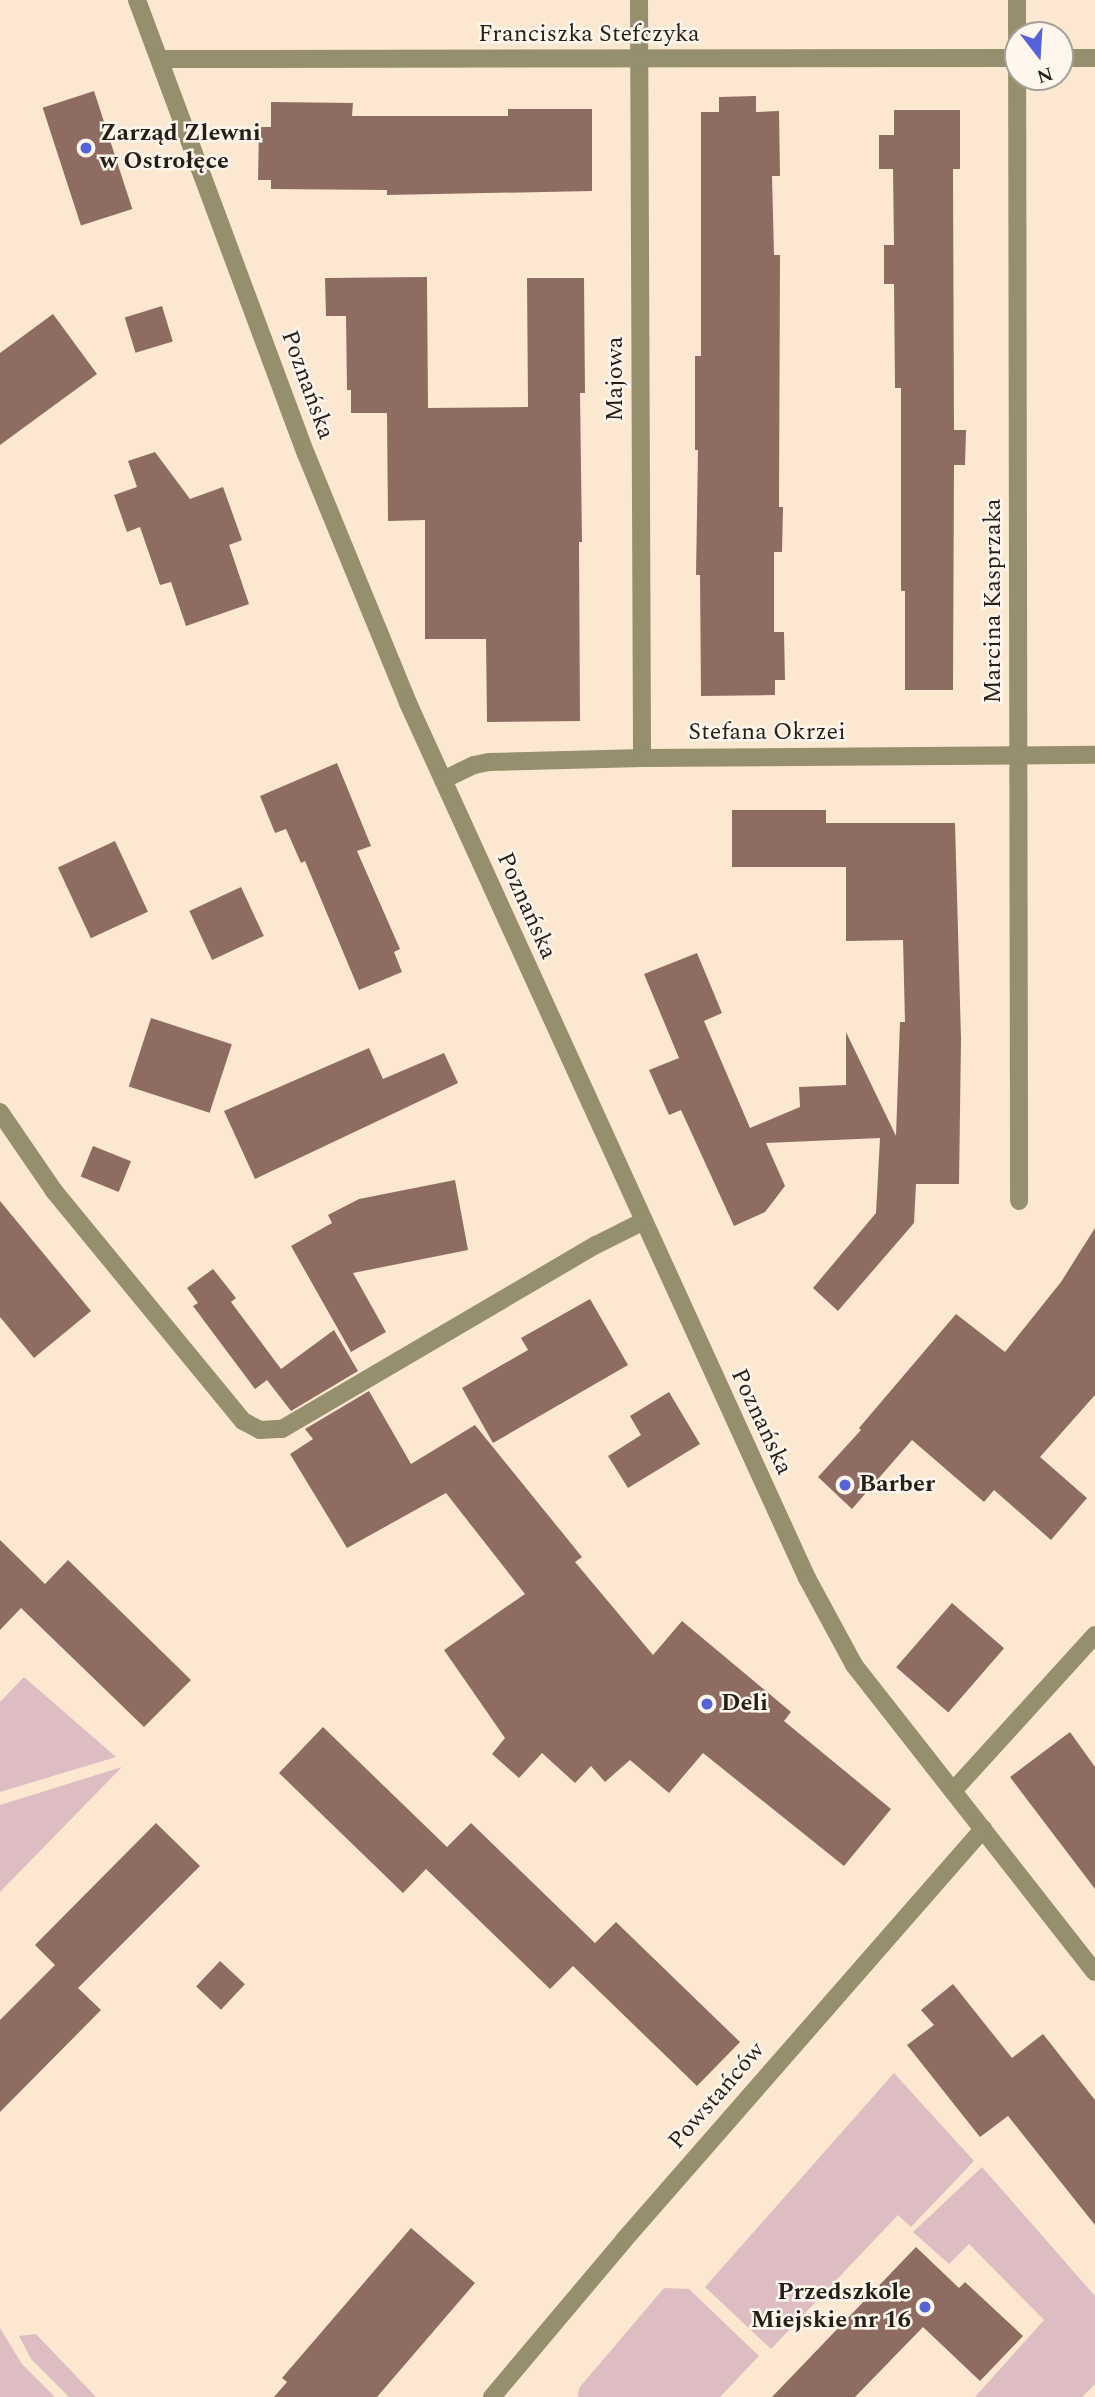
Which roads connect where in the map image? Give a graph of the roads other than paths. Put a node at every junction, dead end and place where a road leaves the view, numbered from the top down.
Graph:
1 (137, 0) edge
2 (639, 0) edge
3 (1017, 0) edge
4 (1017, 21) edge
5 (1004, 58) edge
6 (1074, 58) edge
7 (1095, 58) edge
8 (160, 59) junction
9 (639, 60) junction
10 (1018, 91) edge
11 (1095, 755) edge
12 (1019, 756) junction
13 (642, 758) junction
14 (443, 780) junction
15 (0, 1112) edge
16 (1018, 1201) dead end
17 (642, 1222) junction
18 (1095, 1635) edge
19 (953, 1791) junction
20 (983, 1829) junction
21 (1095, 1972) edge
22 (492, 2397) edge

1 - 8 street, Poznańska
2 - 9 street, Majowa
3 - 4 street, Marcina Kasprzaka
5 - 9 street, Franciszka Stefczyka
6 - 7 street
8 - 9 street, Franciszka Stefczyka
8 - 14 street, Poznańska
9 - 13 street, Majowa
10 - 12 street, Marcina Kasprzaka
11 - 12 street, Stefana Okrzei
12 - 13 street, Stefana Okrzei
12 - 16 street, Marcina Kasprzaka
13 - 14 street, Stefana Okrzei
14 - 17 street, Poznańska
15 - 17 street
17 - 19 street, Poznańska
18 - 19 street
19 - 20 street, Poznańska
20 - 21 street, Poznańska
20 - 22 street, Powstańców

